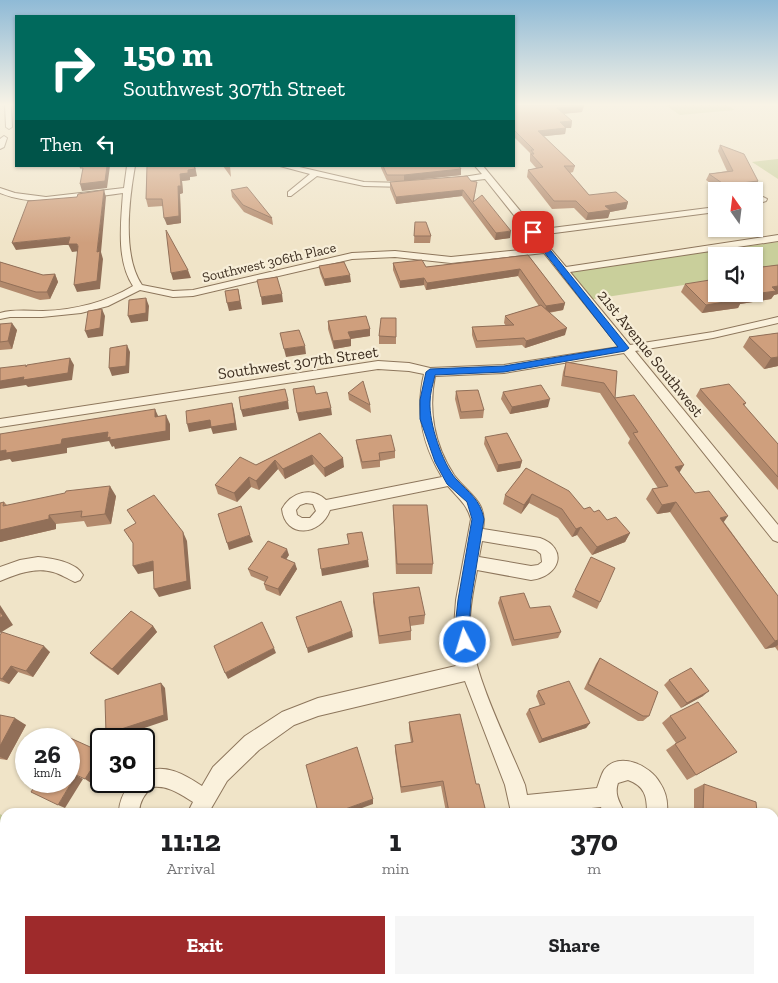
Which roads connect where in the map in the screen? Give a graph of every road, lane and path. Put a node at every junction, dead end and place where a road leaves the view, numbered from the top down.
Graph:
1 (131, 167) edge
2 (288, 167) edge
3 (480, 167) edge
4 (316, 174) junction
5 (487, 176) junction
6 (442, 182) edge
7 (413, 184) edge
8 (0, 190) edge
9 (128, 190) junction
10 (291, 194) dead end
11 (9, 195) junction
12 (0, 202) edge
13 (708, 210) edge
14 (533, 232) junction
15 (778, 238) edge
16 (547, 250) junction
17 (563, 270) junction
18 (139, 287) junction
19 (1, 313) edge
20 (778, 320) edge
21 (625, 348) junction
22 (430, 372) junction
23 (0, 422) edge
24 (451, 480) junction
25 (323, 506) dead end
26 (476, 534) junction
27 (778, 536) edge
28 (471, 562) junction
29 (0, 574) edge
30 (75, 575) dead end
31 (470, 671) junction
32 (610, 805) edge
33 (202, 806) edge
34 (129, 808) edge
35 (521, 808) edge
36 (543, 808) edge
37 (657, 808) edge

1 - 9 street
2 - 4 street
3 - 5 street, 21st Avenue Southwest
4 - 7 street
4 - 10 street
5 - 6 street
5 - 14 street, 21st Avenue Southwest
8 - 11 street
9 - 11 street
9 - 18 street
11 - 12 street
13 - 14 street
14 - 16 street, 21st Avenue Southwest
15 - 17 street
16 - 17 street, 21st Avenue Southwest
16 - 18 street, Southwest 306th Place
17 - 21 street, 21st Avenue Southwest
18 - 19 street
20 - 21 street, Southwest 307th Street
21 - 22 street, Southwest 307th Street
21 - 27 street, 21st Avenue Southwest
22 - 23 street, Southwest 307th Street
22 - 24 street
24 - 25 street
24 - 26 street
26 - 28 street
26 - 28 street
28 - 31 street
29 - 30 street
31 - 33 street
31 - 35 street
32 - 36 street
32 - 37 street
33 - 34 street

